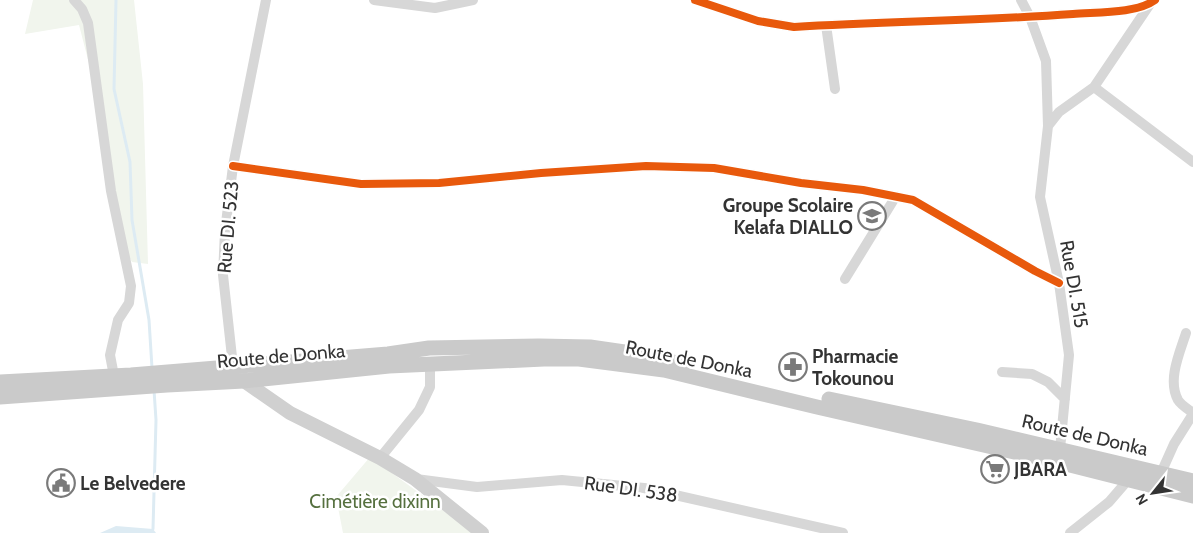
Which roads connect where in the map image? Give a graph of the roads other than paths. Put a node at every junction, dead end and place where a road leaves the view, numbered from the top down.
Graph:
1 (74, 0) edge
2 (266, 0) edge
3 (374, 0) edge
4 (473, 0) edge
5 (695, 0) edge
6 (1021, 0) edge
7 (1152, 2) edge
8 (1030, 17) junction
9 (826, 25) junction
10 (1094, 87) junction
11 (835, 89) dead end
12 (1048, 126) junction
13 (1193, 162) edge
14 (233, 166) junction
15 (896, 196) junction
16 (845, 279) dead end
17 (1060, 283) junction
18 (1186, 333) dead end
19 (388, 360) junction
20 (430, 364) junction
21 (233, 366) junction
22 (1002, 372) dead end
23 (114, 376) junction
24 (168, 378) junction
25 (244, 381) junction
26 (0, 382) edge
27 (131, 382) junction
28 (0, 397) edge
29 (1065, 398) junction
30 (1193, 414) edge
31 (1060, 449) junction
32 (380, 458) junction
33 (1161, 473) junction
34 (415, 479) junction
35 (1128, 480) junction
36 (1193, 480) edge
37 (1193, 496) edge
38 (482, 533) edge
39 (844, 533) edge
40 (1070, 533) edge

1 - 23 street
2 - 14 street, Rue DI. 523
3 - 4 street
5 - 9 street
6 - 8 street, Rue DI. 515
7 - 8 street
7 - 10 street
8 - 9 street
8 - 12 street, Rue DI. 515
9 - 11 street
10 - 12 street
10 - 13 street
12 - 17 street, Rue DI. 515
14 - 15 street
14 - 21 street, Rue DI. 523
15 - 16 street
15 - 17 street
17 - 29 street, Rue DI. 515
18 - 30 street
19 - 20 main road, Route de Donka
19 - 21 main road, Route de Donka
19 - 25 main road, Route de Donka
19 - 31 main road, Route de Donka
20 - 32 street
20 - 35 main road, Route de Donka
21 - 24 main road, Route de Donka
21 - 25 main road
22 - 29 street
23 - 26 main road
23 - 27 main road
24 - 25 main road, Route de Donka
24 - 27 main road
25 - 32 main road
27 - 28 main road
29 - 31 street, Rue DI. 515
30 - 33 street
31 - 33 main road, Route de Donka
32 - 34 main road
33 - 36 main road, Route de Donka
34 - 38 main road
34 - 39 street, Rue DI. 538
35 - 37 main road, Route de Donka
35 - 40 street

